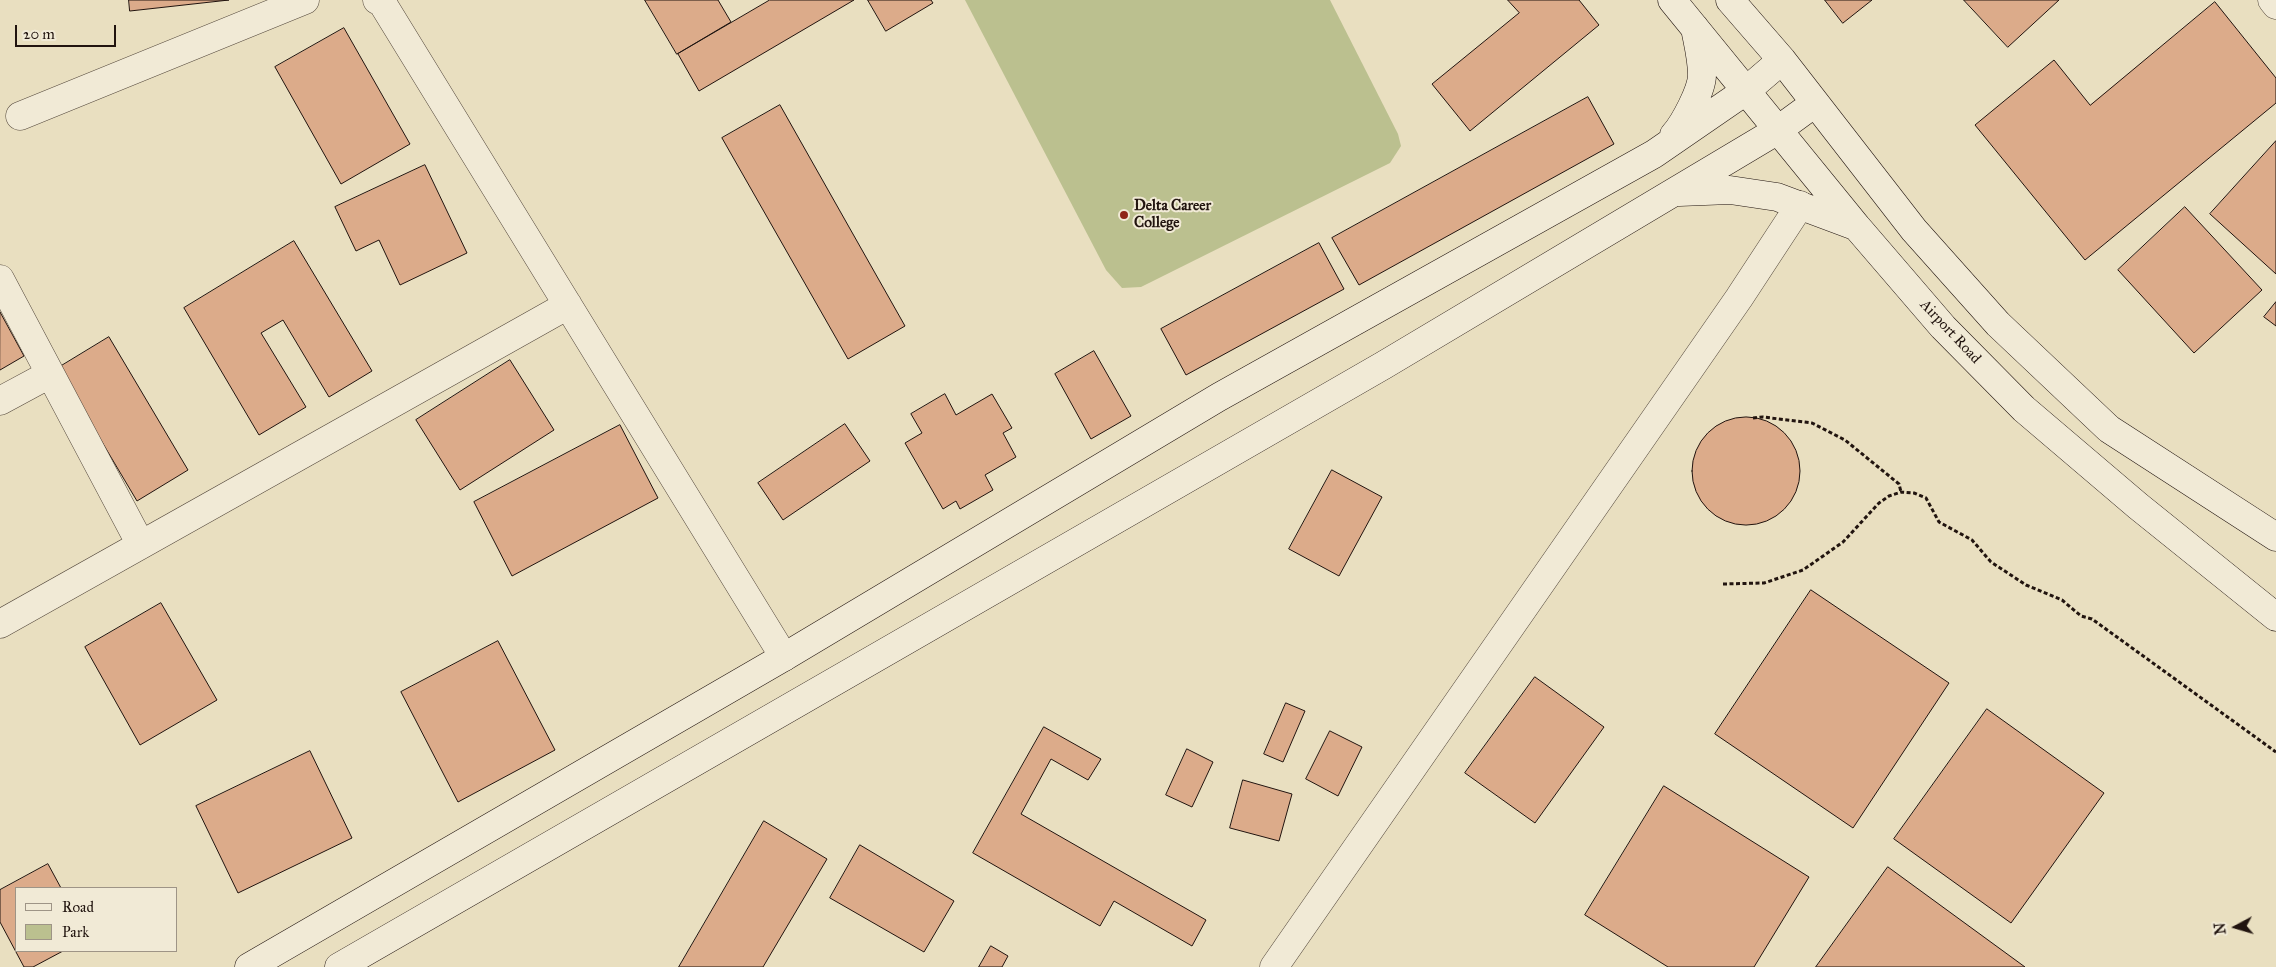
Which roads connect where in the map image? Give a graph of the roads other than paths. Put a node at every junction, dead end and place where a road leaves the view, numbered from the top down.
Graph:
1 (305, 0) edge
2 (377, 0) edge
3 (1672, 0) edge
4 (1730, 0) edge
5 (2272, 0) edge
6 (2276, 5) edge
7 (1694, 24) junction
8 (1782, 60) junction
9 (1747, 90) junction
10 (1815, 103) junction
11 (20, 116) dead end
12 (1778, 130) junction
13 (1654, 154) junction
14 (1677, 192) junction
15 (1800, 205) junction
16 (1857, 227) junction
17 (0, 278) edge
18 (568, 305) junction
19 (50, 374) junction
20 (0, 401) edge
21 (2273, 531) edge
22 (141, 545) junction
23 (2276, 617) edge
24 (0, 624) edge
25 (784, 657) junction
26 (250, 967) edge
27 (339, 967) edge
28 (1274, 967) edge

1 - 11 street
2 - 18 street
3 - 7 street, Airport Road
4 - 8 street
5 - 6 street
7 - 9 street, Airport Road
7 - 13 street
8 - 9 street
8 - 10 street
9 - 12 street, Airport Road
9 - 13 street
10 - 12 street
10 - 21 street
12 - 14 street
12 - 16 street, Airport Road
13 - 25 street
14 - 15 street
14 - 27 street
15 - 16 street
15 - 28 street
16 - 23 street, Airport Road
17 - 19 street
18 - 22 street
18 - 25 street
19 - 20 street
19 - 22 street
22 - 24 street
25 - 26 street

